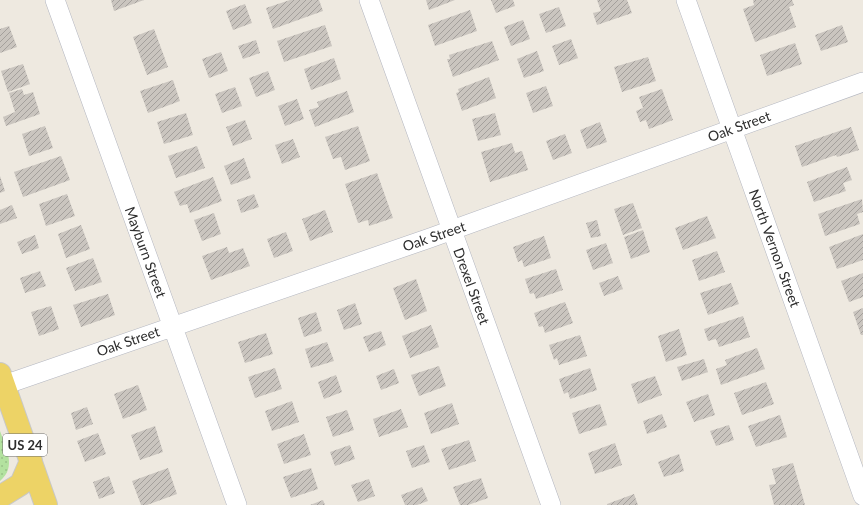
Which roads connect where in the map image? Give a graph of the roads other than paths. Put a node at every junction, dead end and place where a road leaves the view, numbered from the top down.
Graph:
1 (55, 0) edge
2 (369, 0) edge
3 (686, 0) edge
4 (863, 82) edge
5 (732, 128) junction
6 (451, 230) junction
7 (173, 326) junction
8 (2, 379) edge
9 (31, 461) junction
10 (863, 496) edge
11 (0, 497) edge
12 (46, 505) edge
13 (237, 505) edge
14 (550, 505) edge

1 - 7 street, Mayburn Street
2 - 6 street, Drexel Street
3 - 5 street, North Vernon Street
4 - 5 street, Oak Street
5 - 6 street, Oak Street
5 - 10 street, North Vernon Street
6 - 7 street, Oak Street
6 - 14 street, Drexel Street
7 - 8 street, Oak Street
7 - 13 street, Mayburn Street
8 - 9 main road, US 24
9 - 11 main road
9 - 12 main road, US 24

